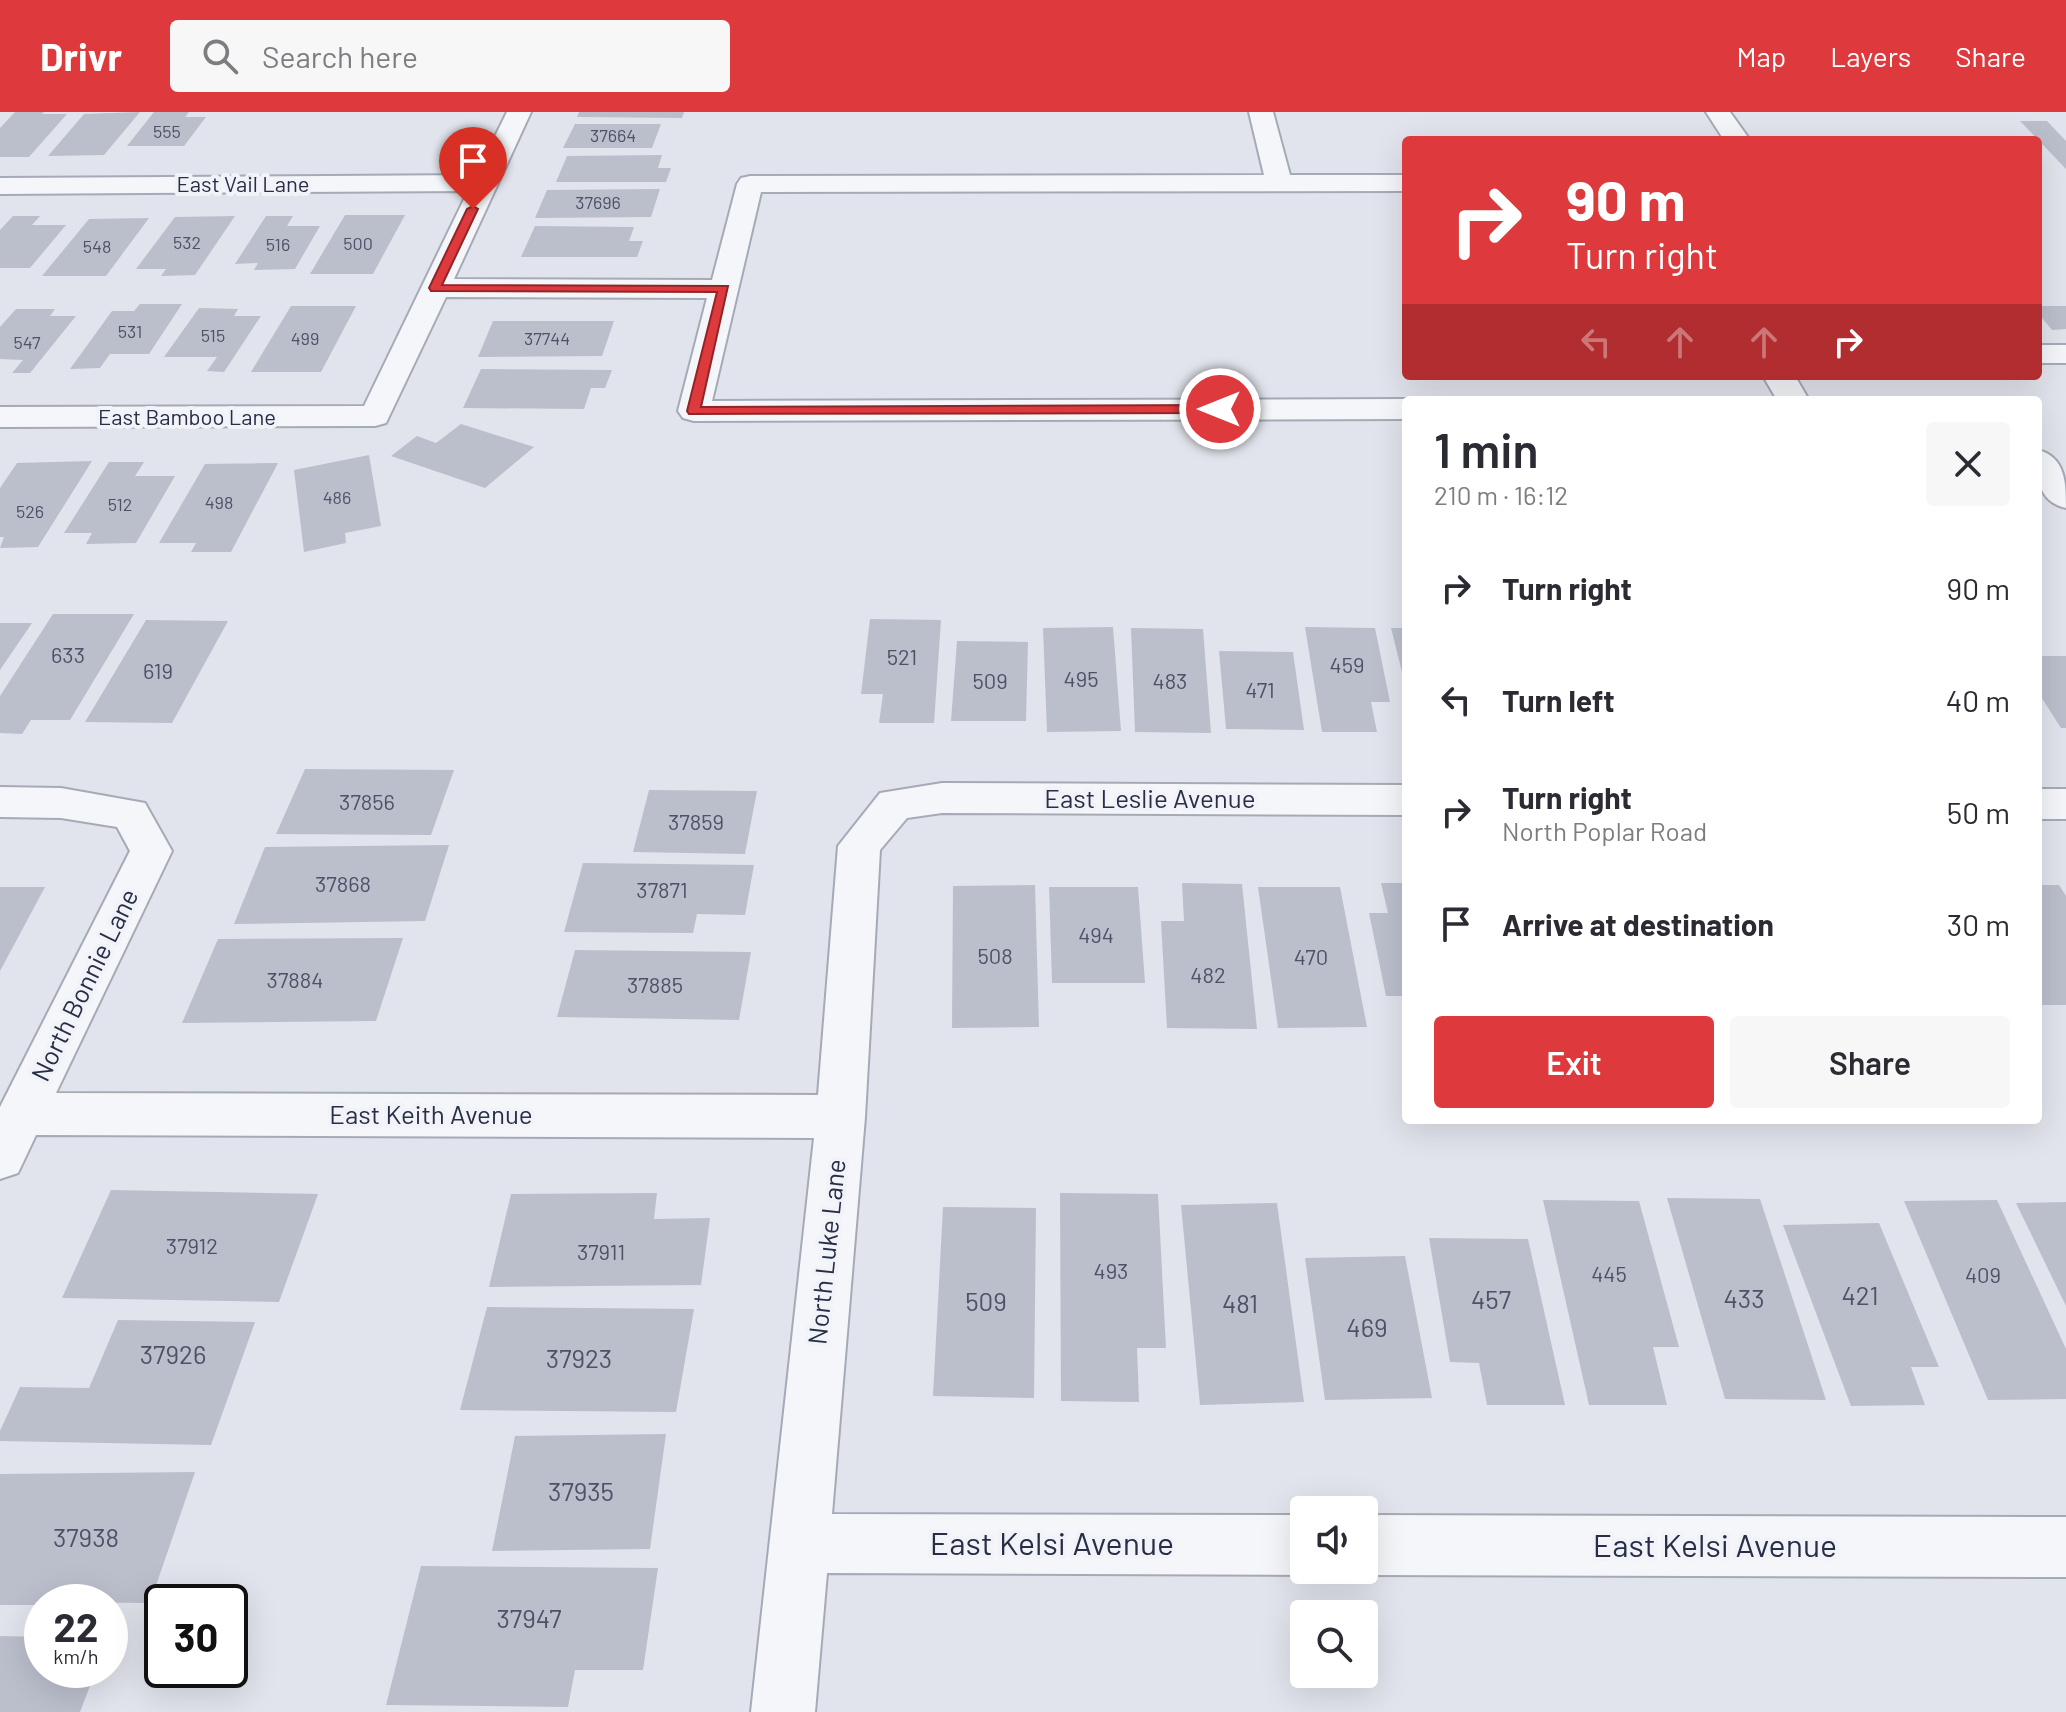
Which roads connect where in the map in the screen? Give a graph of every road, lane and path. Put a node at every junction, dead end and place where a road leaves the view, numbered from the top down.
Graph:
1 (519, 112) edge
2 (1261, 112) edge
3 (1718, 112) edge
4 (1734, 136) edge
5 (485, 183) junction
6 (1279, 183) junction
7 (1402, 183) edge
8 (0, 186) edge
9 (435, 288) junction
10 (724, 289) junction
11 (2042, 354) edge
12 (2066, 354) edge
13 (1402, 409) edge
14 (0, 417) edge
15 (2042, 465) edge
16 (2066, 498) edge
17 (1402, 800) edge
18 (0, 802) edge
19 (895, 804) joint
20 (2042, 804) edge
21 (2066, 804) edge
22 (21, 1114) junction
23 (841, 1117) junction
24 (0, 1157) edge
25 (799, 1543) junction
26 (1290, 1545) edge
27 (1378, 1545) edge
28 (2066, 1547) edge
29 (783, 1712) edge

1 - 5 street
2 - 6 street
3 - 4 street
5 - 8 street, East Vail Lane
5 - 9 street
6 - 7 street
6 - 10 street
9 - 10 street
9 - 14 street, East Bamboo Lane
10 - 13 street
11 - 12 street
15 - 16 street
17 - 19 street, East Leslie Avenue
18 - 22 street, North Bonnie Lane
19 - 23 street, North Luke Lane
20 - 21 street
22 - 23 street, East Keith Avenue
22 - 24 street, North Bonnie Lane
23 - 25 street, North Luke Lane
25 - 26 street, East Kelsi Avenue
25 - 29 street, North Luke Lane
27 - 28 street, East Kelsi Avenue

